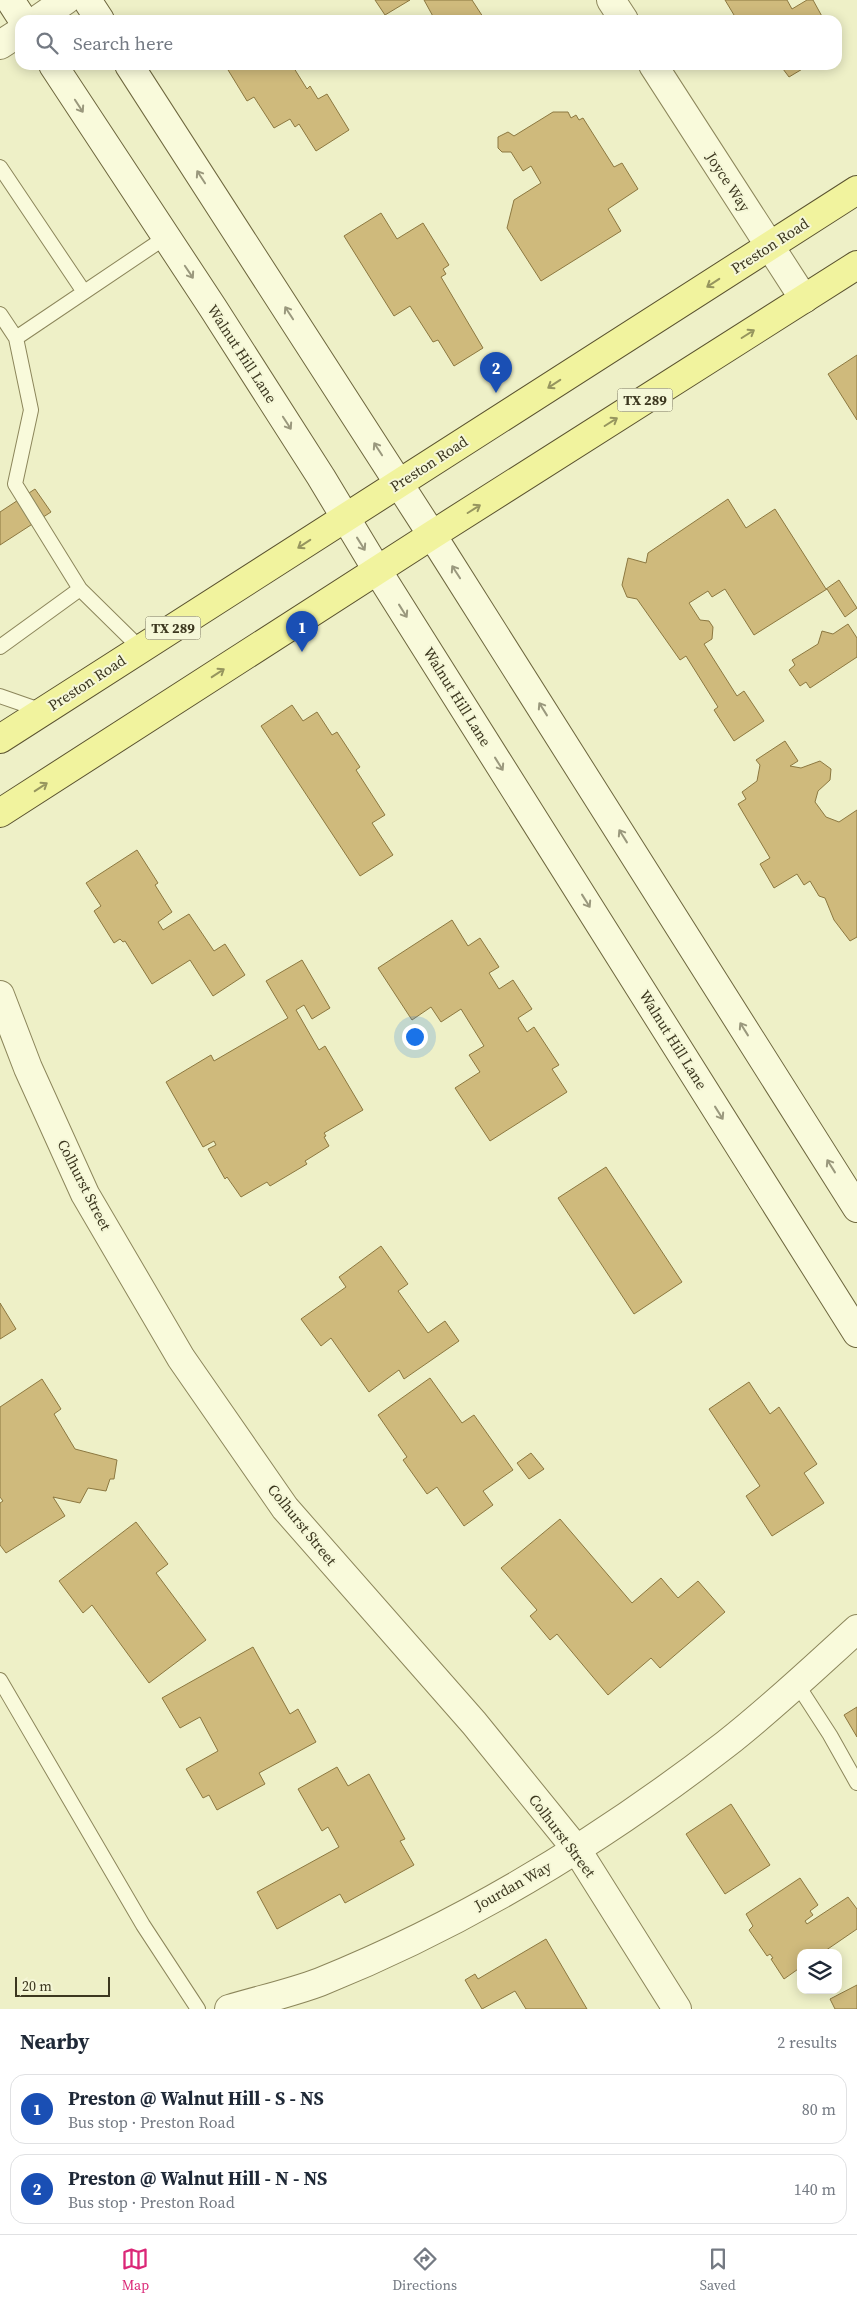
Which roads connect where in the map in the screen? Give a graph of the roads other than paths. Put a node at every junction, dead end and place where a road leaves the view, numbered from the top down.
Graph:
1 (10, 0) edge
2 (66, 0) edge
3 (87, 0) edge
4 (611, 0) edge
5 (20, 15) edge
6 (44, 15) edge
7 (97, 15) edge
8 (621, 15) edge
9 (15, 35) edge
10 (0, 45) edge
11 (56, 70) edge
12 (132, 70) edge
13 (656, 70) edge
14 (0, 167) edge
15 (857, 190) edge
16 (166, 237) junction
17 (770, 246) junction
18 (857, 265) edge
19 (84, 292) junction
20 (804, 299) junction
21 (0, 314) edge
22 (16, 338) junction
23 (399, 483) junction
24 (346, 518) junction
25 (432, 535) junction
26 (377, 570) junction
27 (80, 589) junction
28 (0, 646) edge
29 (141, 649) junction
30 (0, 696) edge
31 (43, 711) junction
32 (0, 739) edge
33 (0, 813) edge
34 (0, 995) edge
35 (857, 1208) edge
36 (857, 1333) edge
37 (857, 1629) edge
38 (0, 1680) edge
39 (797, 1684) junction
40 (857, 1783) edge
41 (576, 1850) junction
42 (198, 2009) edge
43 (229, 2009) edge
44 (677, 2009) edge

1 - 5 main road
2 - 6 main road
3 - 7 main road
4 - 8 main road
9 - 10 main road
11 -> 16 main road, Walnut Hill Lane
23 -> 12 main road
13 - 17 main road, Joyce Way
14 - 19 lane
15 - 17 main road, Preston Road / TX 289
16 - 19 lane
16 -> 24 main road, Walnut Hill Lane
17 - 20 main road, Joyce Way
17 -> 23 main road, Preston Road / TX 289
18 - 20 main road, TX 289
19 - 22 lane
25 -> 20 main road, TX 289
21 - 22 lane
22 - 27 lane
23 - 24 main road, Preston Road / TX 289
23 - 25 main road
24 -> 26 main road, Walnut Hill Lane
24 -> 29 main road, Preston Road / TX 289
25 - 26 main road, TX 289
35 -> 25 main road
33 -> 26 main road, TX 289
26 -> 36 main road, Walnut Hill Lane
27 - 28 lane
27 - 29 lane
29 - 31 main road, Preston Road / TX 289
30 - 31 lane
31 - 32 main road, Preston Road / TX 289
34 - 41 main road, Colhurst Street
37 - 39 main road, Jourdan Way
38 - 42 lane
39 - 40 lane
39 - 41 main road, Jourdan Way
41 - 43 main road, Jourdan Way
41 - 44 main road, Colhurst Street

